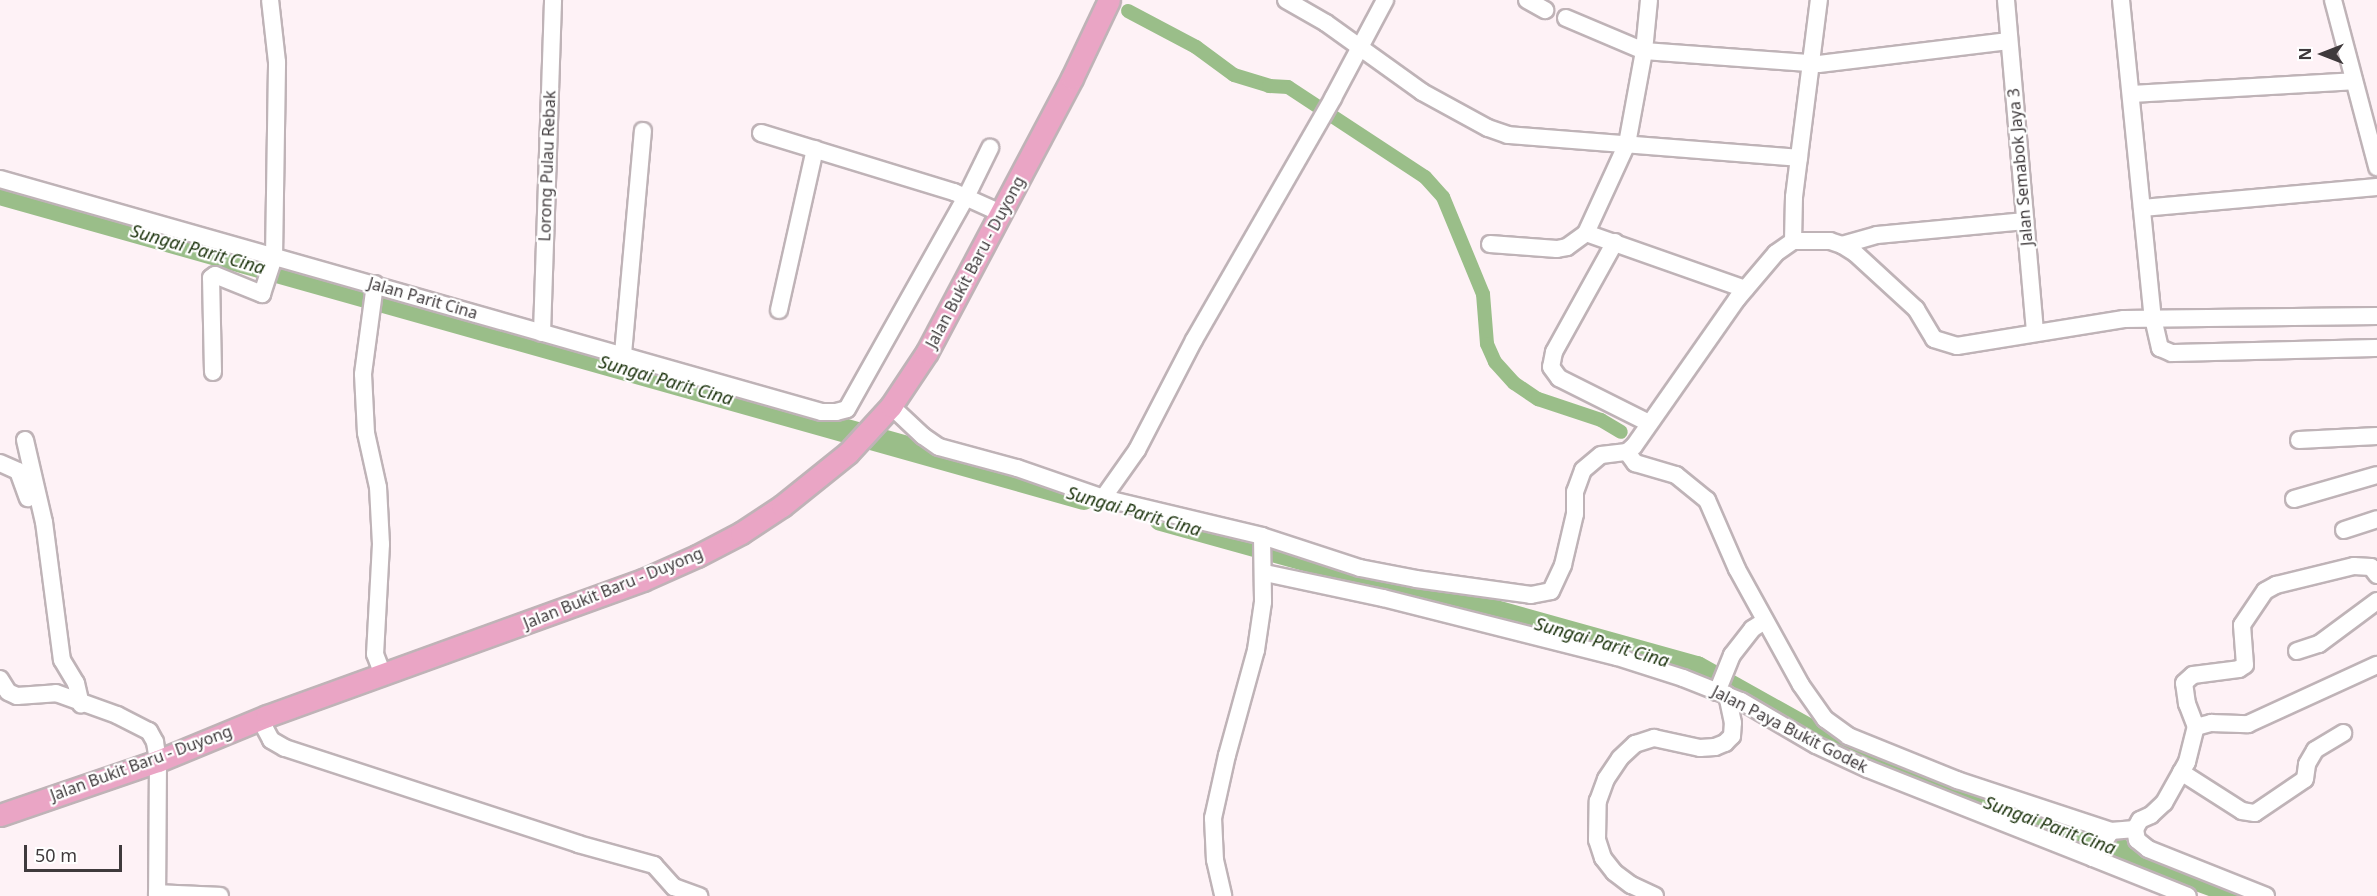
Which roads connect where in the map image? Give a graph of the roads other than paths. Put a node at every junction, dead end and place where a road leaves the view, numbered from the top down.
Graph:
1 (270, 0) edge
2 (553, 0) edge
3 (1109, 0) edge
4 (1286, 0) edge
5 (1385, 0) edge
6 (1527, 0) edge
7 (1649, 0) edge
8 (1819, 0) edge
9 (2006, 0) edge
10 (2121, 0) edge
11 (2333, 0) edge
12 (1545, 10) dead end
13 (1566, 18) dead end
14 (2009, 41) junction
15 (1359, 49) junction
16 (1644, 51) junction
17 (1811, 64) junction
18 (2354, 81) junction
19 (2131, 94) junction
20 (643, 131) dead end
21 (761, 133) dead end
22 (1627, 144) junction
23 (990, 148) dead end
24 (815, 149) junction
25 (1799, 158) junction
26 (2377, 167) edge
27 (0, 179) edge
28 (2377, 187) edge
29 (966, 197) junction
30 (2142, 208) junction
31 (1001, 213) junction
32 (2025, 221) junction
33 (1586, 233) junction
34 (1793, 241) junction
35 (1615, 242) junction
36 (1490, 243) dead end
37 (1842, 245) junction
38 (272, 265) junction
39 (374, 288) junction
40 (1745, 289) junction
41 (779, 310) dead end
42 (2377, 316) edge
43 (2153, 318) junction
44 (542, 333) junction
45 (2035, 333) junction
46 (2377, 348) edge
47 (623, 354) junction
48 (213, 372) dead end
49 (886, 411) junction
50 (1649, 423) junction
51 (2377, 436) edge
52 (26, 440) dead end
53 (2299, 440) dead end
54 (1627, 452) junction
55 (0, 463) edge
56 (2377, 475) edge
57 (1102, 498) junction
58 (2294, 500) dead end
59 (2377, 519) edge
60 (2344, 530) dead end
61 (1262, 540) junction
62 (1263, 569) junction
63 (2377, 575) edge
64 (2377, 601) edge
65 (1760, 624) junction
66 (2297, 651) dead end
67 (2377, 665) edge
68 (383, 675) junction
69 (0, 679) edge
70 (1723, 686) junction
71 (65, 696) junction
72 (81, 704) junction
73 (260, 718) junction
74 (2196, 727) junction
75 (2343, 733) dead end
76 (158, 760) junction
77 (2181, 772) junction
78 (0, 814) edge
79 (2121, 831) junction
80 (2094, 856) junction
81 (157, 895) edge
82 (220, 896) edge
83 (699, 896) edge
84 (1223, 896) edge
85 (1655, 896) edge
86 (2188, 896) edge
87 (2266, 896) edge

1 - 38 street
2 - 44 street, Lorong Pulau Rebak
3 - 31 main road, Jalan Bukit Baru - Duyong
4 - 15 street
5 - 15 street
6 - 12 street
7 - 16 street
8 - 17 street
9 - 14 street, Jalan Semabok Jaya 3
10 - 19 street
11 - 18 street
13 - 16 street
14 - 17 street
14 - 32 street, Jalan Semabok Jaya 3
15 - 22 street
15 - 57 street
16 - 17 street
16 - 22 street
17 - 25 street
18 - 19 street
18 - 26 street
19 - 30 street
20 - 47 street
21 - 24 street
22 - 25 street
22 - 33 street
23 - 29 street
24 - 29 street
24 - 41 street
25 - 34 street
27 - 38 street, Jalan Parit Cina
28 - 30 street
29 - 31 street
29 - 47 street, Jalan Parit Cina
30 - 43 street
31 - 49 main road, Jalan Bukit Baru - Duyong
32 - 37 street
32 - 45 street, Jalan Semabok Jaya 3
33 - 35 street
33 - 36 street
34 - 37 street
34 - 40 street
35 - 40 street
35 - 50 street
37 - 45 street
38 - 39 street, Jalan Parit Cina
38 - 48 street
39 - 44 street, Jalan Parit Cina
39 - 68 street
40 - 50 street
42 - 43 street
43 - 45 street
43 - 46 street
44 - 47 street, Jalan Parit Cina
49 - 57 street
49 - 68 main road, Jalan Bukit Baru - Duyong
50 - 54 street
51 - 53 street
52 - 72 street
54 - 61 street
54 - 65 street
55 - 71 street
56 - 58 street
57 - 61 street
59 - 60 street
61 - 62 street
62 - 70 street, Jalan Paya Bukit Godek
62 - 84 street
63 - 74 street
64 - 66 street
65 - 70 street
65 - 79 street
67 - 74 street
68 - 73 main road, Jalan Bukit Baru - Duyong
69 - 71 street
70 - 80 street, Jalan Paya Bukit Godek
70 - 85 street
71 - 72 street
72 - 76 street
73 - 76 main road, Jalan Bukit Baru - Duyong
73 - 83 street
74 - 77 street
75 - 77 street
76 - 78 main road, Jalan Bukit Baru - Duyong
76 - 81 street
77 - 79 street
79 - 80 street
79 - 87 street
80 - 86 street, Jalan Paya Bukit Godek
81 - 82 street

